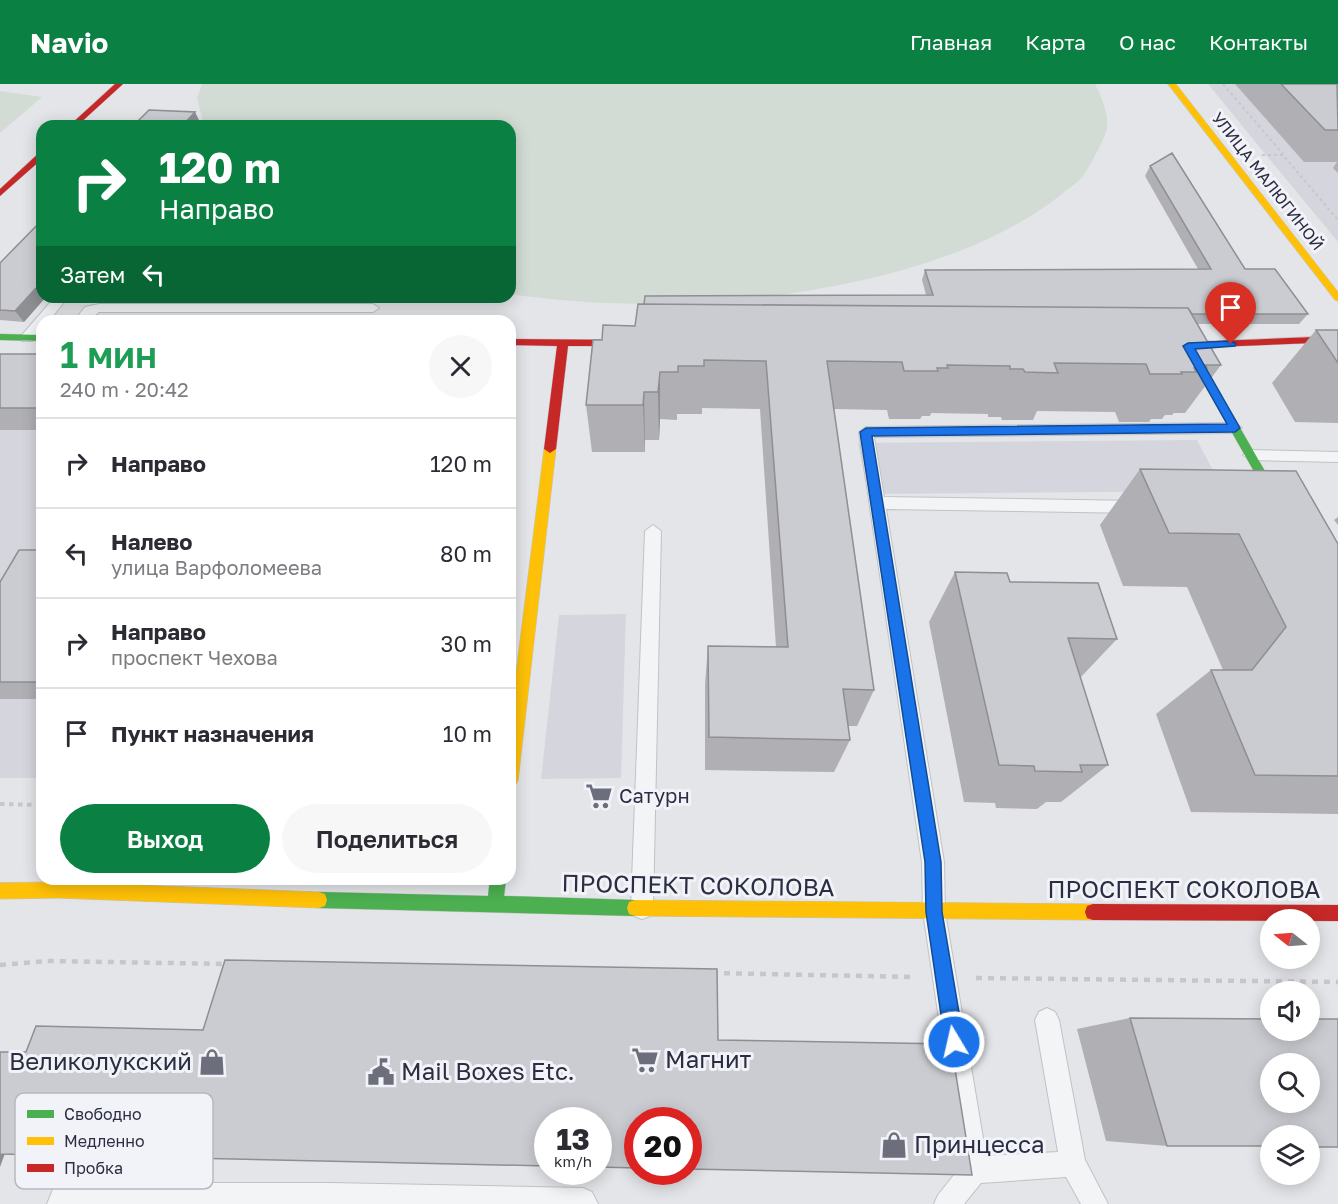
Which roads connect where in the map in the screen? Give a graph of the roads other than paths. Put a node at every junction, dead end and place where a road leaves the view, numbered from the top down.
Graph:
1 (119, 84) edge
2 (1172, 84) edge
3 (80, 120) edge
4 (36, 160) edge
5 (0, 193) edge
6 (1338, 298) edge
7 (57, 303) edge
8 (373, 308) dead end
9 (47, 315) edge
10 (86, 315) edge
11 (36, 327) edge
12 (0, 338) edge
13 (27, 338) junction
14 (36, 338) edge
15 (1338, 339) edge
16 (516, 342) edge
17 (563, 342) junction
18 (657, 343) edge
19 (1153, 346) edge
20 (1188, 346) junction
21 (1235, 428) junction
22 (1251, 455) junction
23 (1338, 457) edge
24 (879, 503) junction
25 (1149, 507) edge
26 (1262, 508) edge
27 (1284, 514) joint
28 (653, 531) dead end
29 (516, 731) edge
30 (497, 885) edge
31 (58, 890) junction
32 (0, 891) edge
33 (19, 904) dead end
34 (495, 906) junction
35 (642, 908) junction
36 (934, 912) junction
37 (1338, 913) edge
38 (1047, 1020) dead end
39 (1073, 1164) junction
40 (975, 1170) junction
41 (329, 1200) edge
42 (60, 1204) edge
43 (585, 1204) edge
44 (947, 1204) edge
45 (1095, 1204) edge

1 - 3 main road
2 - 6 main road, УЛИЦА МАЛЮГИНОЙ
4 - 5 main road
7 - 9 lane
8 - 10 lane
11 - 13 lane
12 - 13 main road
13 - 14 main road
15 - 20 main road
16 - 17 main road
17 - 18 main road
17 - 29 main road
19 - 20 main road
20 - 21 main road
21 - 22 main road
21 - 24 lane
22 - 23 lane
22 - 27 main road
24 - 25 lane
24 - 36 lane
26 - 27 lane
28 - 35 lane
30 - 34 main road
31 - 32 main road, ПРОСПЕКТ СОКОЛОВА
31 - 33 main road
31 - 34 main road, ПРОСПЕКТ СОКОЛОВА
34 - 35 main road, ПРОСПЕКТ СОКОЛОВА
35 - 36 main road, ПРОСПЕКТ СОКОЛОВА
36 - 37 main road, ПРОСПЕКТ СОКОЛОВА
36 - 40 lane
38 - 39 lane
39 - 40 lane
39 - 45 lane
40 - 44 lane
41 - 42 lane
41 - 43 lane

